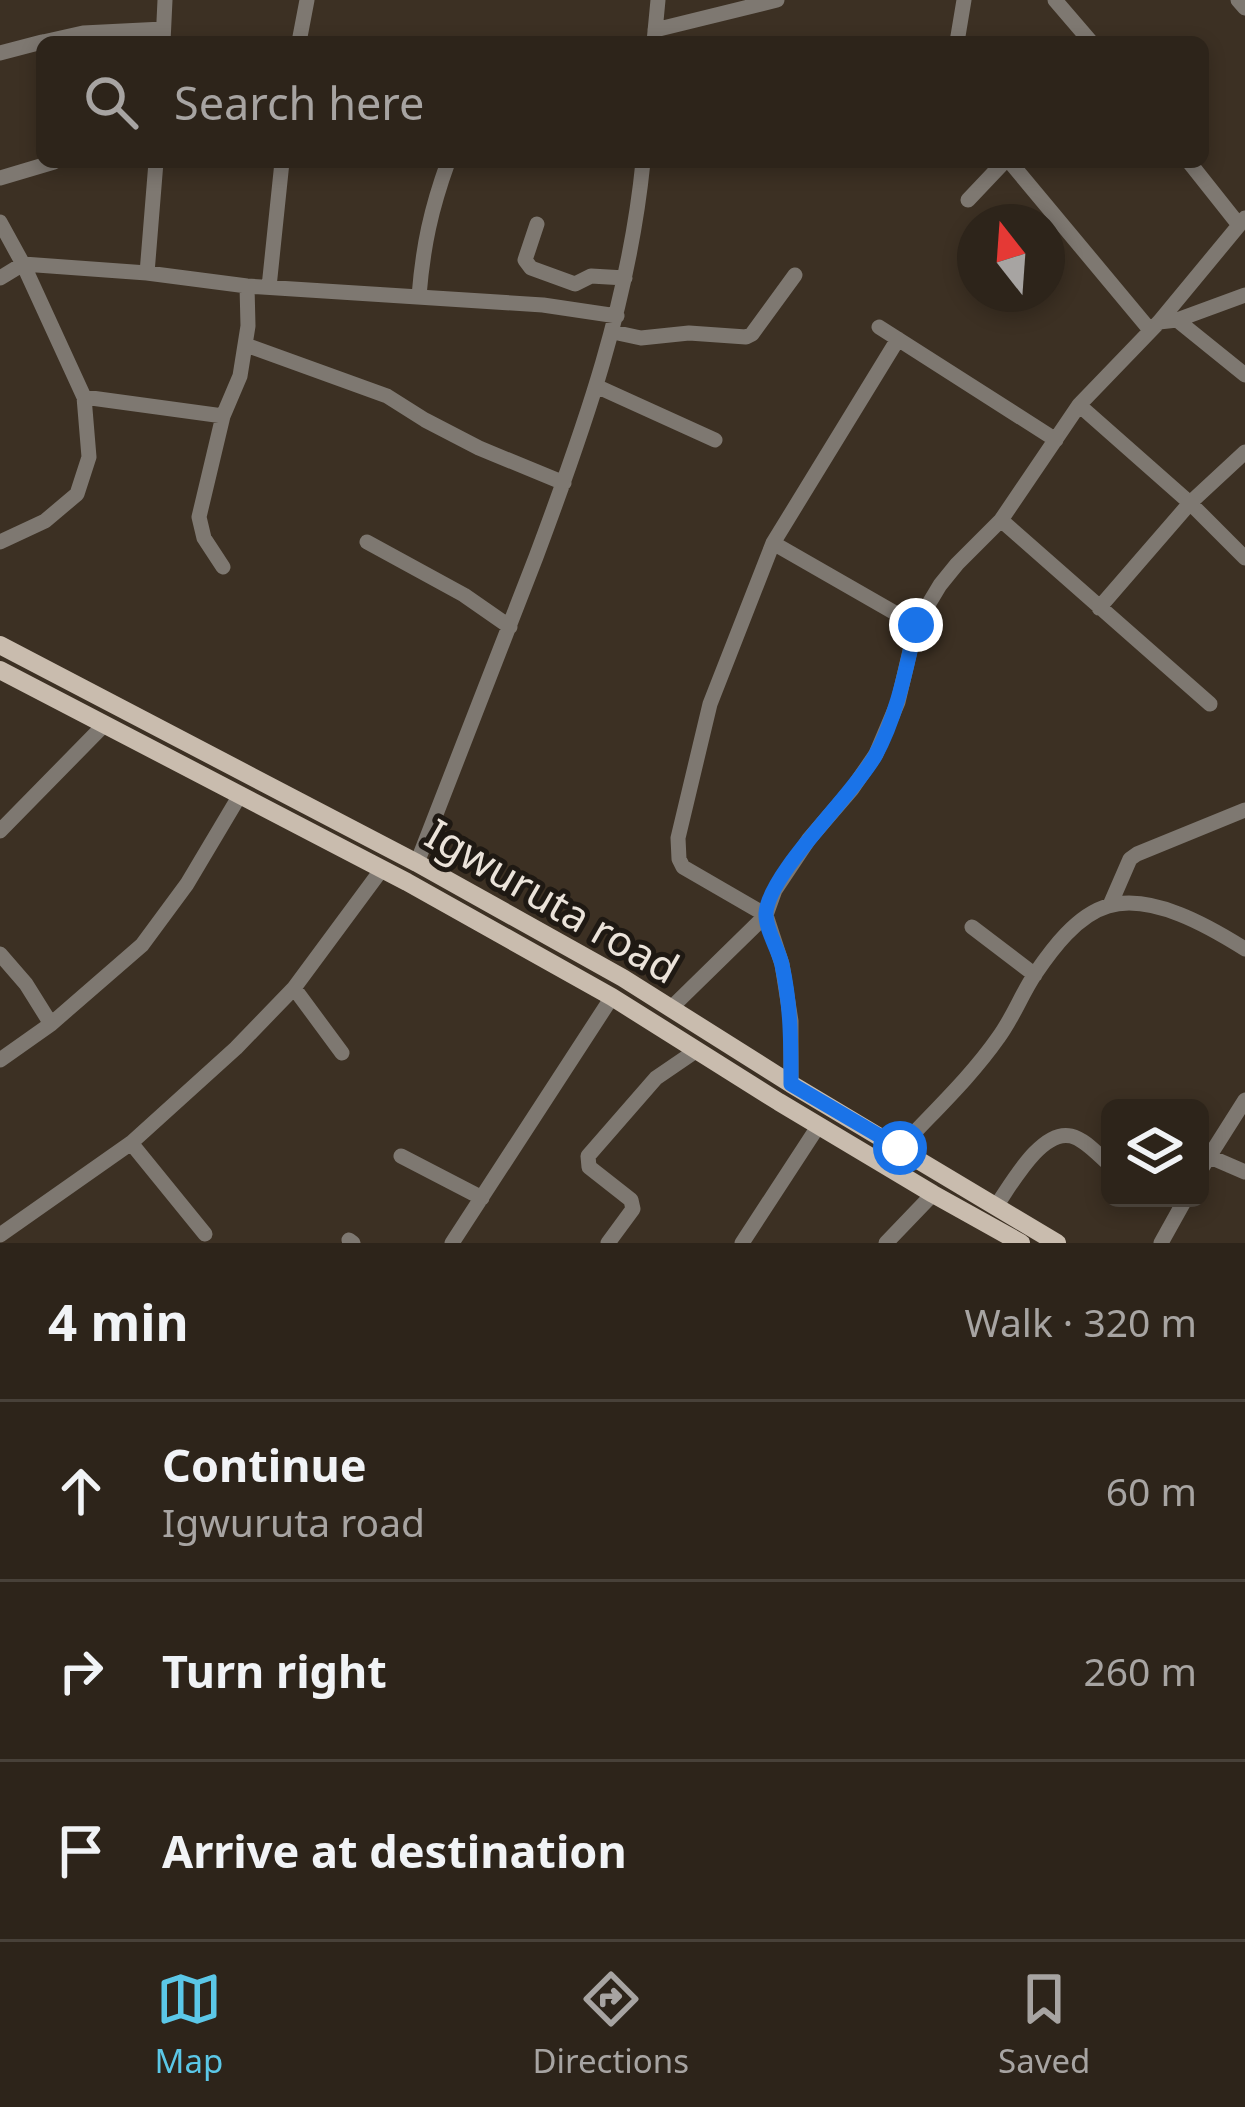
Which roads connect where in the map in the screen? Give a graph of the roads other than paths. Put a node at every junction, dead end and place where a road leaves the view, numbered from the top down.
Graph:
1 (165, 0) edge
2 (307, 0) edge
3 (658, 0) edge
4 (776, 0) edge
5 (964, 0) edge
6 (1055, 0) edge
7 (1238, 0) edge
8 (1245, 8) edge
9 (69, 36) edge
10 (163, 36) edge
11 (300, 36) edge
12 (655, 36) edge
13 (958, 36) edge
14 (1086, 36) edge
15 (36, 44) edge
16 (0, 53) edge
17 (36, 167) edge
18 (156, 168) edge
19 (281, 168) edge
20 (446, 168) edge
21 (642, 168) edge
22 (1001, 168) edge
23 (1013, 168) edge
24 (1194, 168) edge
25 (0, 178) edge
26 (968, 200) dead end
27 (1242, 221) edge
28 (0, 222) edge
29 (537, 224) dead end
30 (23, 264) junction
31 (147, 273) junction
32 (795, 275) dead end
33 (0, 278) edge
34 (625, 278) junction
35 (247, 286) junction
36 (268, 287) junction
37 (419, 296) junction
38 (1245, 296) edge
39 (615, 324) junction
40 (1162, 324) junction
41 (879, 327) dead end
42 (898, 339) junction
43 (246, 345) junction
44 (1245, 375) edge
45 (596, 386) junction
46 (84, 397) junction
47 (1079, 405) junction
48 (223, 416) junction
49 (715, 440) dead end
50 (1056, 440) junction
51 (1245, 452) edge
52 (564, 483) junction
53 (1190, 503) junction
54 (1001, 520) junction
55 (0, 542) edge
56 (367, 542) dead end
57 (773, 543) junction
58 (1245, 558) edge
59 (224, 567) dead end
60 (1099, 608) junction
61 (916, 625) junction
62 (510, 627) junction
63 (0, 645) edge
64 (0, 670) edge
65 (1210, 704) dead end
66 (105, 724) junction
67 (240, 795) junction
68 (1245, 810) edge
69 (0, 831) edge
70 (417, 863) junction
71 (382, 869) junction
72 (1110, 905) junction
73 (766, 915) junction
74 (972, 927) dead end
75 (1245, 949) edge
76 (0, 953) edge
77 (1035, 975) junction
78 (294, 988) junction
79 (612, 997) junction
80 (670, 1008) junction
81 (51, 1024) junction
82 (697, 1051) junction
83 (342, 1053) dead end
84 (0, 1060) edge
85 (791, 1084) junction
86 (1245, 1100) edge
87 (819, 1125) junction
88 (130, 1143) junction
89 (900, 1148) junction
90 (401, 1156) dead end
91 (1209, 1156) edge
92 (1101, 1157) edge
93 (1209, 1165) edge
94 (1245, 1172) edge
95 (933, 1194) junction
96 (482, 1198) junction
97 (996, 1206) junction
98 (1181, 1207) edge
99 (205, 1234) dead end
100 (0, 1235) edge
101 (452, 1243) edge
102 (608, 1243) edge
103 (742, 1243) edge
104 (886, 1243) edge
105 (1021, 1243) edge
106 (1057, 1243) edge
107 (1162, 1243) edge

1 - 10 street
2 - 11 street
3 - 12 street
4 - 12 street
5 - 13 street
6 - 14 street
7 - 8 street
9 - 10 street
15 - 16 street
17 - 25 street
18 - 31 street
19 - 36 street
20 - 37 street
21 - 34 street
22 - 26 street
23 - 40 street
24 - 27 street
27 - 40 street
28 - 30 street
29 - 34 street
30 - 31 street
30 - 33 street
30 - 46 street
31 - 35 street
32 - 39 street
34 - 39 street
35 - 36 street
35 - 43 street
36 - 37 street
37 - 39 street
38 - 40 street
39 - 45 street
40 - 44 street
40 - 47 street
41 - 42 street
42 - 50 street
42 - 57 street
43 - 48 street
43 - 52 street
45 - 49 street
45 - 52 street
46 - 48 street
46 - 55 street
47 - 50 street
47 - 53 street
48 - 59 street
50 - 54 street
51 - 53 street
52 - 62 street
53 - 58 street
53 - 60 street
54 - 60 street
54 - 61 street
56 - 62 street
57 - 61 street
57 - 73 street
60 - 65 street
61 - 73 street
62 - 70 street
63 - 70 main road, Igwuruta road
64 - 66 main road, Igwuruta road
66 - 67 main road, Igwuruta road
66 - 69 street
67 - 71 main road, Igwuruta road
67 - 81 street
68 - 72 street
70 - 80 main road, Igwuruta road
71 - 78 street
71 - 79 main road, Igwuruta road
72 - 75 street
72 - 77 street
73 - 80 street
73 - 85 street
74 - 77 street
76 - 81 street
77 - 89 street
78 - 83 street
78 - 88 street
79 - 82 main road, Igwuruta road
79 - 96 street
80 - 85 main road, Igwuruta road
81 - 84 street
82 - 87 main road, Igwuruta road
82 - 102 street
85 - 89 main road, Igwuruta road
86 - 91 street
87 - 95 main road, Igwuruta road
87 - 103 street
88 - 99 street
88 - 100 street
89 - 97 main road, Igwuruta road
90 - 96 street
92 - 97 street
93 - 94 street
95 - 104 street
95 - 105 main road, Igwuruta road
96 - 101 street
97 - 106 main road, Igwuruta road
98 - 107 street

